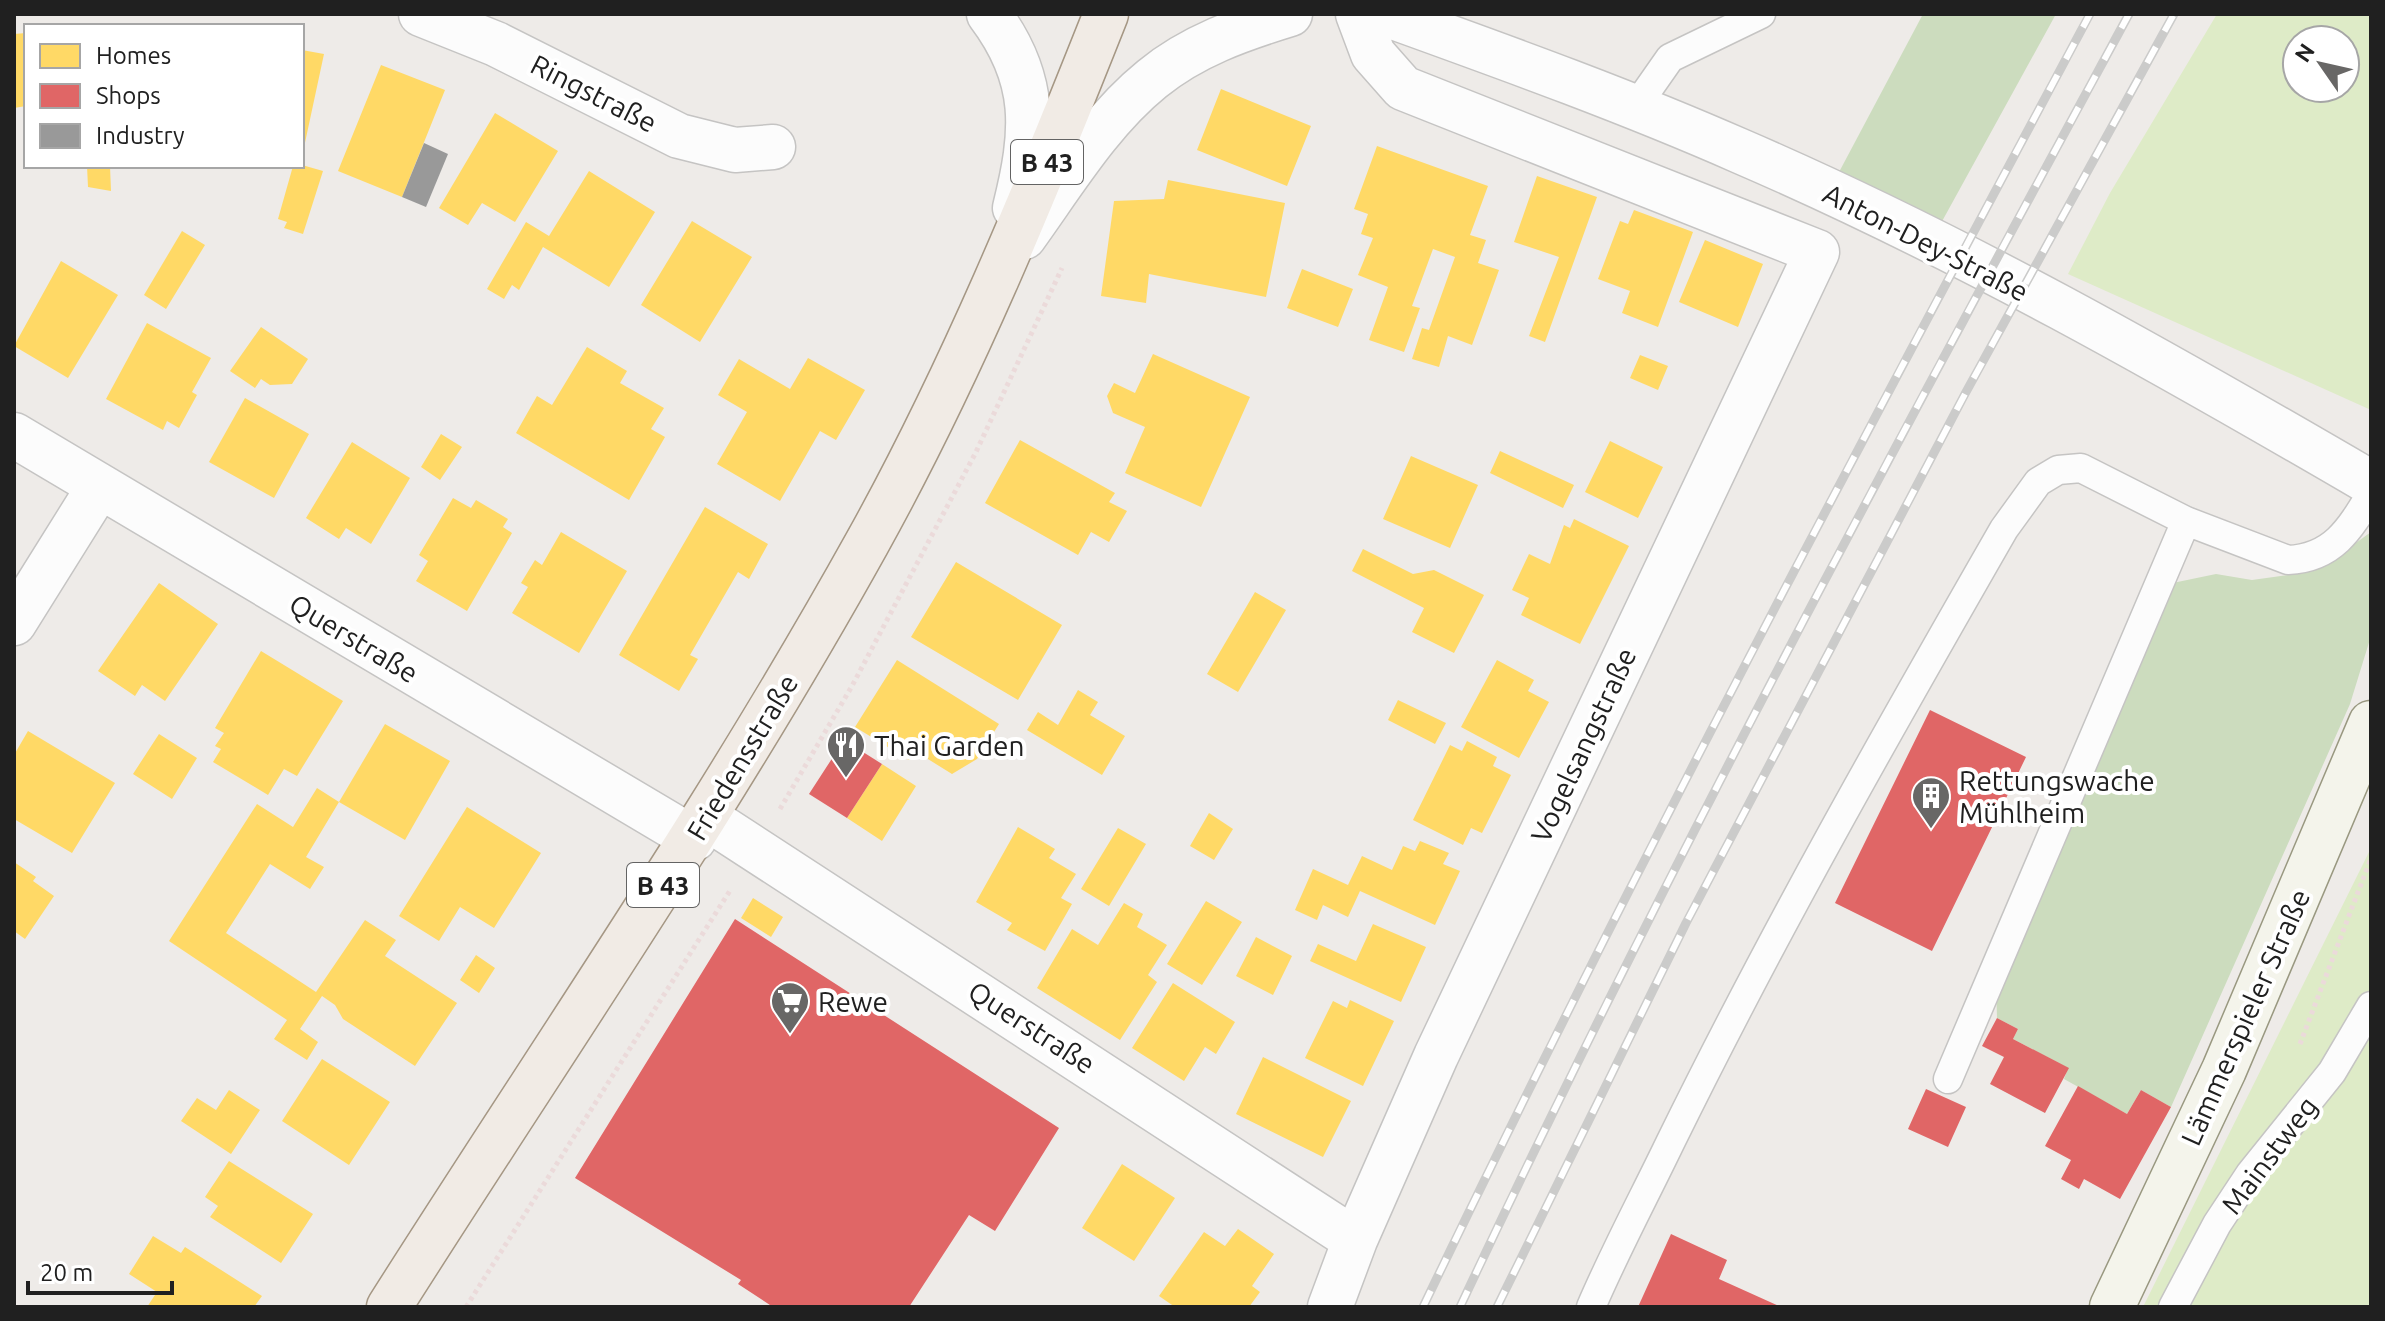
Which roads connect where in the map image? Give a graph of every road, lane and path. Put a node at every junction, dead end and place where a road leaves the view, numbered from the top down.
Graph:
1 (421, 14) edge
2 (989, 14) edge
3 (1106, 14) edge
4 (1290, 14) edge
5 (1358, 14) edge
6 (1385, 14) edge
7 (1423, 14) edge
8 (1761, 14) edge
9 (1461, 42) junction
10 (1635, 108) junction
11 (773, 147) dead end
12 (1068, 256) dead end
13 (983, 308) junction
14 (14, 435) edge
15 (2371, 483) edge
16 (99, 487) junction
17 (2371, 494) edge
18 (2186, 521) junction
19 (14, 623) edge
20 (2371, 723) edge
21 (700, 828) junction
22 (756, 850) junction
23 (2371, 858) edge
24 (2371, 1006) edge
25 (1948, 1079) dead end
26 (2300, 1114) junction
27 (1355, 1240) junction
28 (400, 1303) edge
29 (466, 1307) edge
30 (1330, 1307) edge
31 (1591, 1307) edge
32 (2112, 1307) edge
33 (2173, 1307) edge

1 - 11 street, Ringstraße
2 - 13 street
3 - 13 main road, Friedensstraße / B 43
4 - 13 street, Friedensstraße
5 - 27 street, Vogelsangstraße
6 - 9 street, Anton-Dey-Straße
7 - 9 street, Anton-Dey-Straße
8 - 10 lane
9 - 10 street, Anton-Dey-Straße
10 - 15 street, Anton-Dey-Straße
12 - 22 path
13 - 21 main road, Friedensstraße / B 43
14 - 16 street, Querstraße
16 - 19 street
16 - 21 street, Querstraße
17 - 18 lane
18 - 25 lane
18 - 31 lane
20 - 32 main road, Lämmerspieler Straße
21 - 22 street, Querstraße
21 - 28 main road, Friedensstraße / B 43
22 - 27 street, Querstraße
22 - 29 path
23 - 26 path
24 - 26 lane, Mainstweg
26 - 33 lane, Mainstweg
27 - 30 street, Vogelsangstraße

